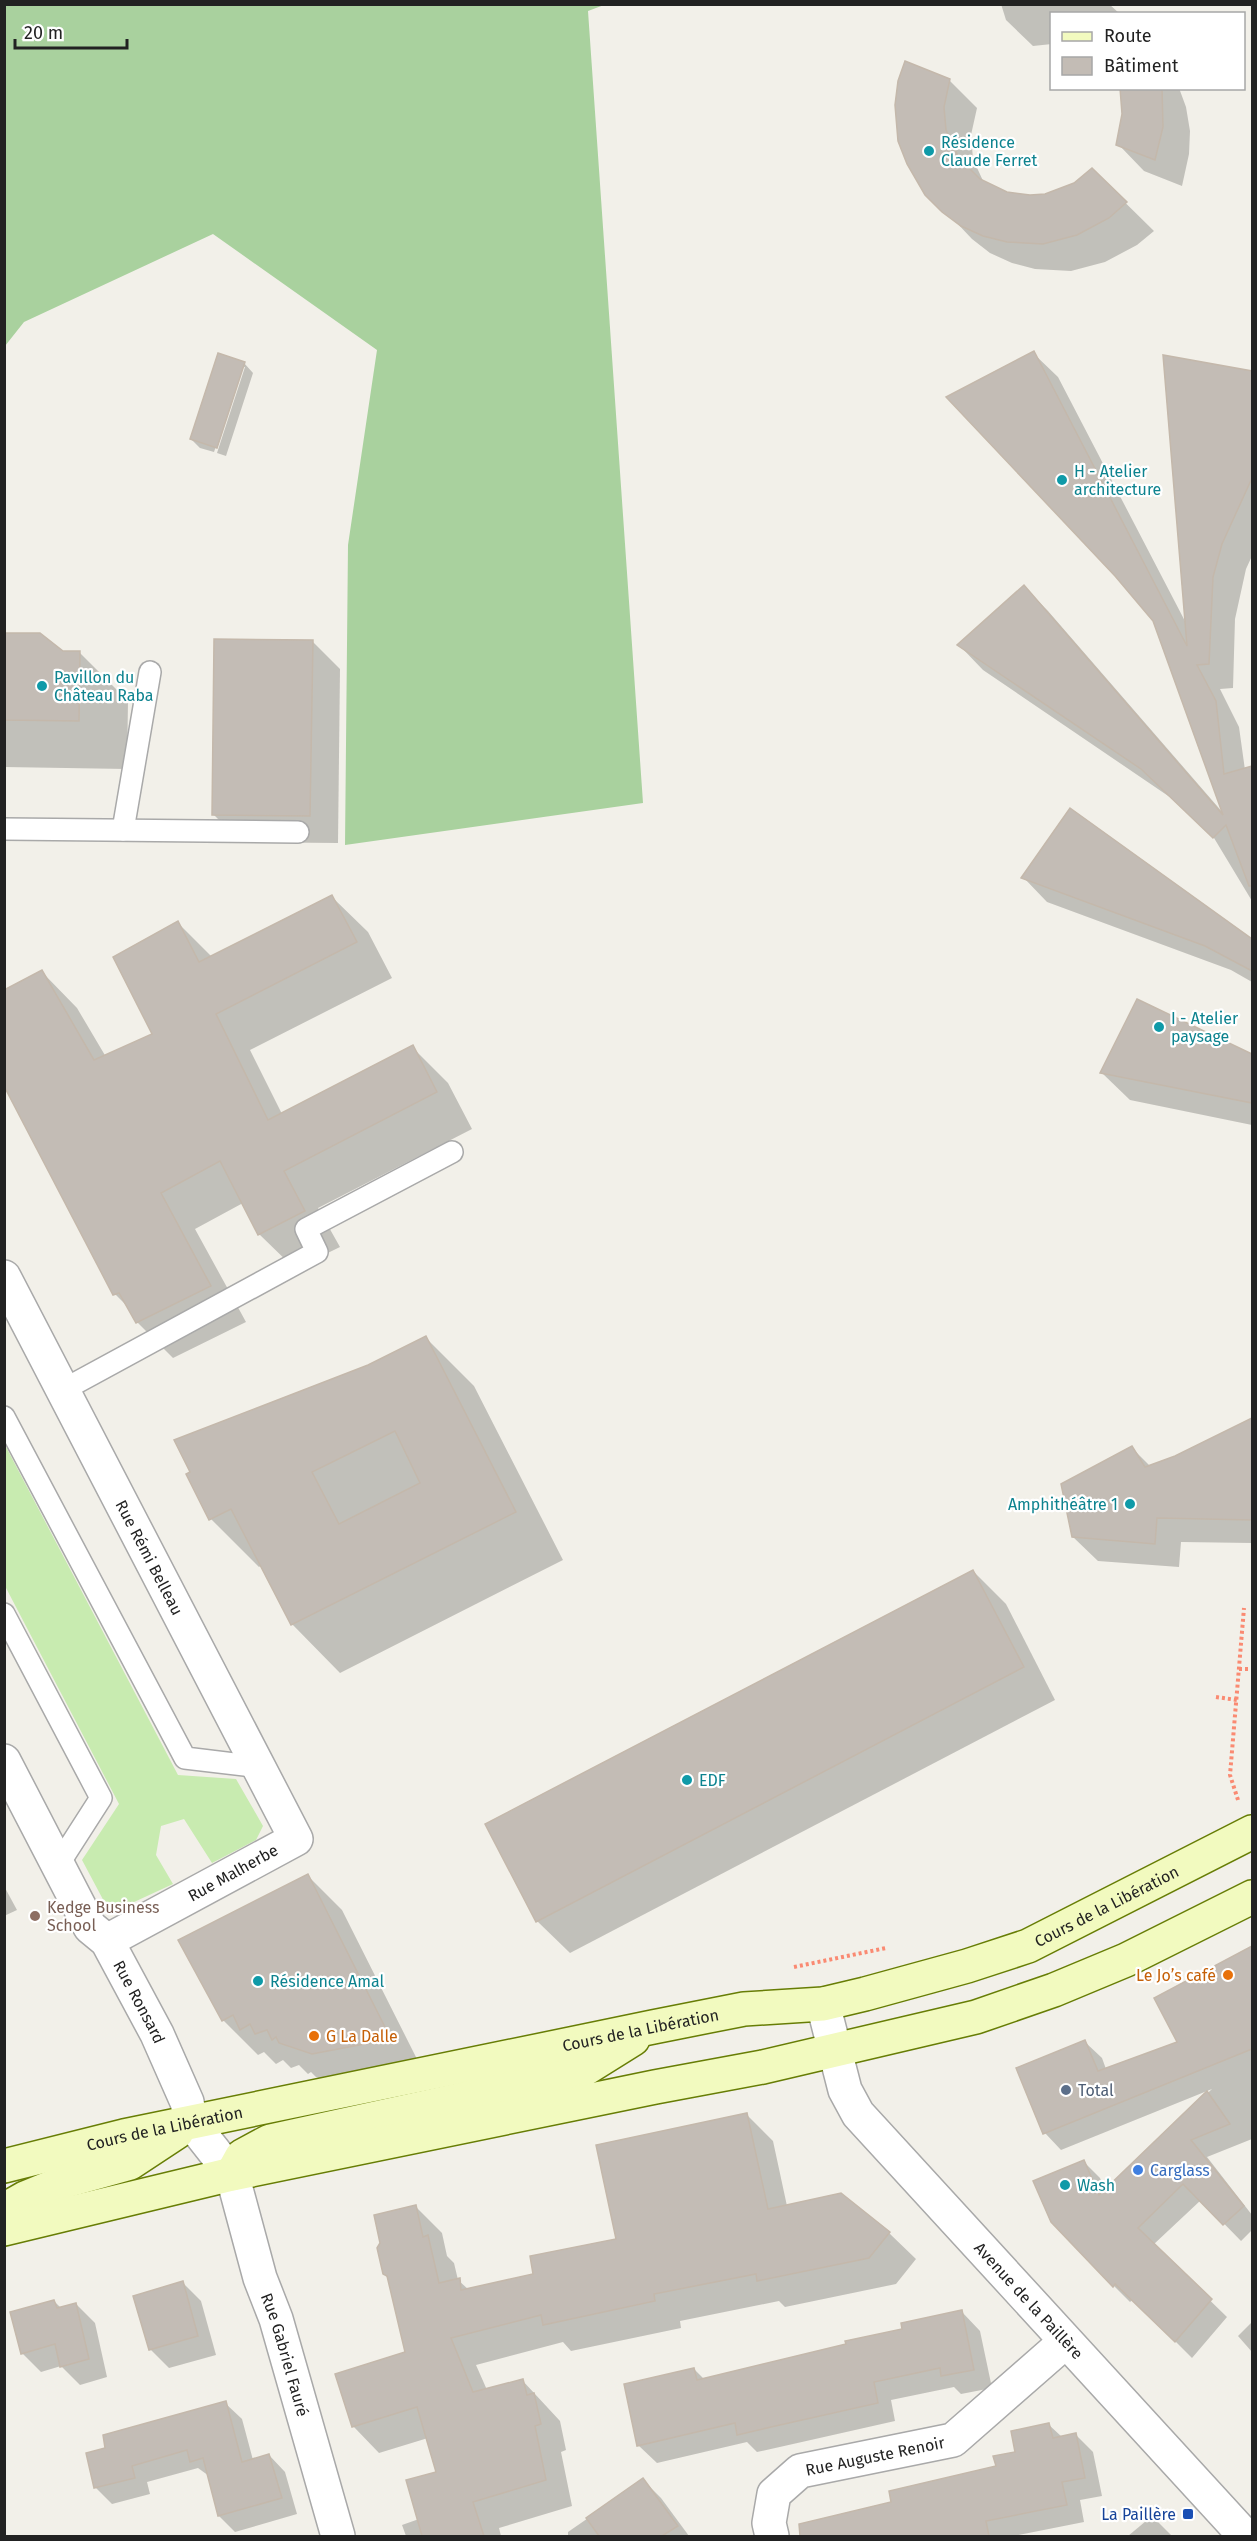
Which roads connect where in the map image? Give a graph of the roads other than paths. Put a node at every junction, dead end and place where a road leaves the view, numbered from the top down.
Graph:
1 (150, 672) dead end
2 (4, 829) edge
3 (123, 830) junction
4 (298, 832) dead end
5 (452, 1152) dead end
6 (4, 1277) edge
7 (63, 1390) junction
8 (4, 1417) edge
9 (4, 1614) edge
10 (4, 1761) edge
11 (260, 1767) junction
12 (1252, 1832) edge
13 (296, 1839) joint
14 (58, 1864) junction
15 (1252, 1897) edge
16 (107, 1941) junction
17 (823, 2004) junction
18 (652, 2027) junction
19 (835, 2052) junction
20 (190, 2122) junction
21 (11, 2167) edge
22 (232, 2174) junction
23 (4, 2210) edge
24 (4, 2229) edge
25 (1065, 2342) junction
26 (338, 2536) edge
27 (772, 2536) edge
28 (1245, 2536) edge

1 - 3 lane
2 - 3 lane
3 - 4 lane
5 - 7 lane
6 - 7 street, Rue Rémi Belleau
7 - 11 street, Rue Rémi Belleau
8 - 11 lane
9 - 14 lane
10 - 14 street, Rue Ronsard
11 - 13 street, Rue Rémi Belleau
12 - 17 main road, Cours de la Libération
13 - 16 street, Rue Malherbe
14 - 16 street, Rue Ronsard
15 - 19 main road
16 - 20 street, Rue Ronsard
17 - 18 main road, Cours de la Libération
17 - 19 street, Avenue de la Paillère
18 - 20 main road, Cours de la Libération
18 - 22 main road
19 - 22 main road
19 - 25 street, Avenue de la Paillère
20 - 21 main road, Cours de la Libération
20 - 22 street
20 - 23 main road
22 - 24 main road
22 - 26 street, Rue Gabriel Fauré
25 - 27 street, Rue Auguste Renoir
25 - 28 street, Avenue de la Paillère

